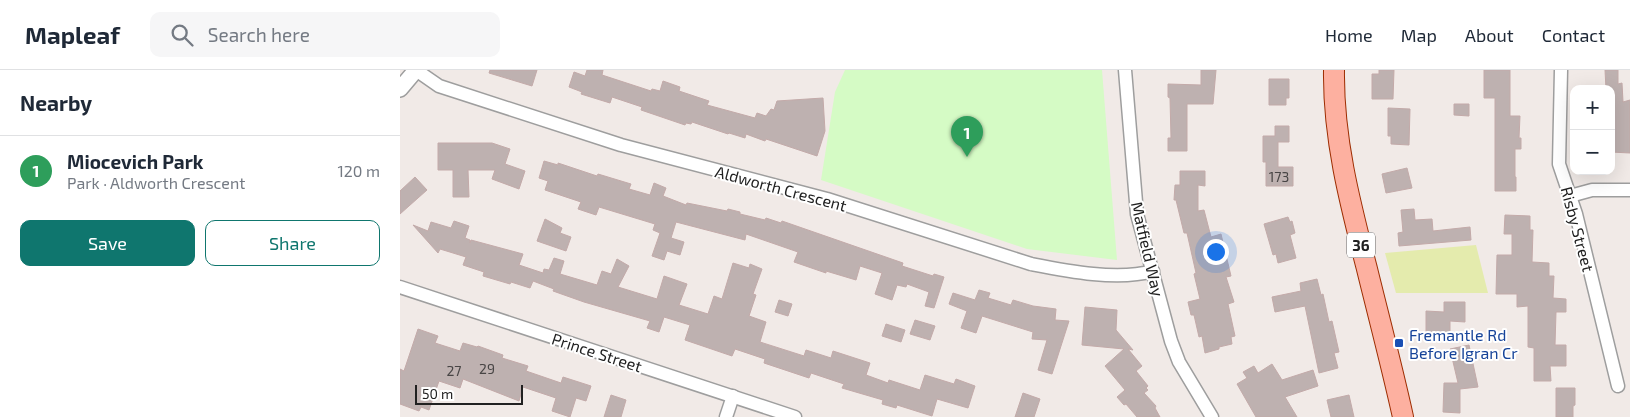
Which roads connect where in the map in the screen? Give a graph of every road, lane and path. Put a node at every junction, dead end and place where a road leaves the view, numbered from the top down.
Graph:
1 (416, 70) edge
2 (1125, 70) edge
3 (1334, 70) edge
4 (1561, 70) edge
5 (400, 89) edge
6 (1630, 190) edge
7 (1570, 196) junction
8 (1153, 271) junction
9 (400, 287) edge
10 (1618, 386) dead end
11 (733, 396) junction
12 (726, 417) edge
13 (794, 417) edge
14 (1212, 417) edge
15 (1403, 417) edge

1 - 5 street
1 - 8 street, Aldworth Crescent
2 - 8 street, Matfield Way
3 - 15 main road, 36
4 - 7 street, Risby Street
6 - 7 street
7 - 10 street, Risby Street
8 - 14 street, Matfield Way
9 - 11 street, Prince Street
11 - 12 street
11 - 13 street, Prince Street

